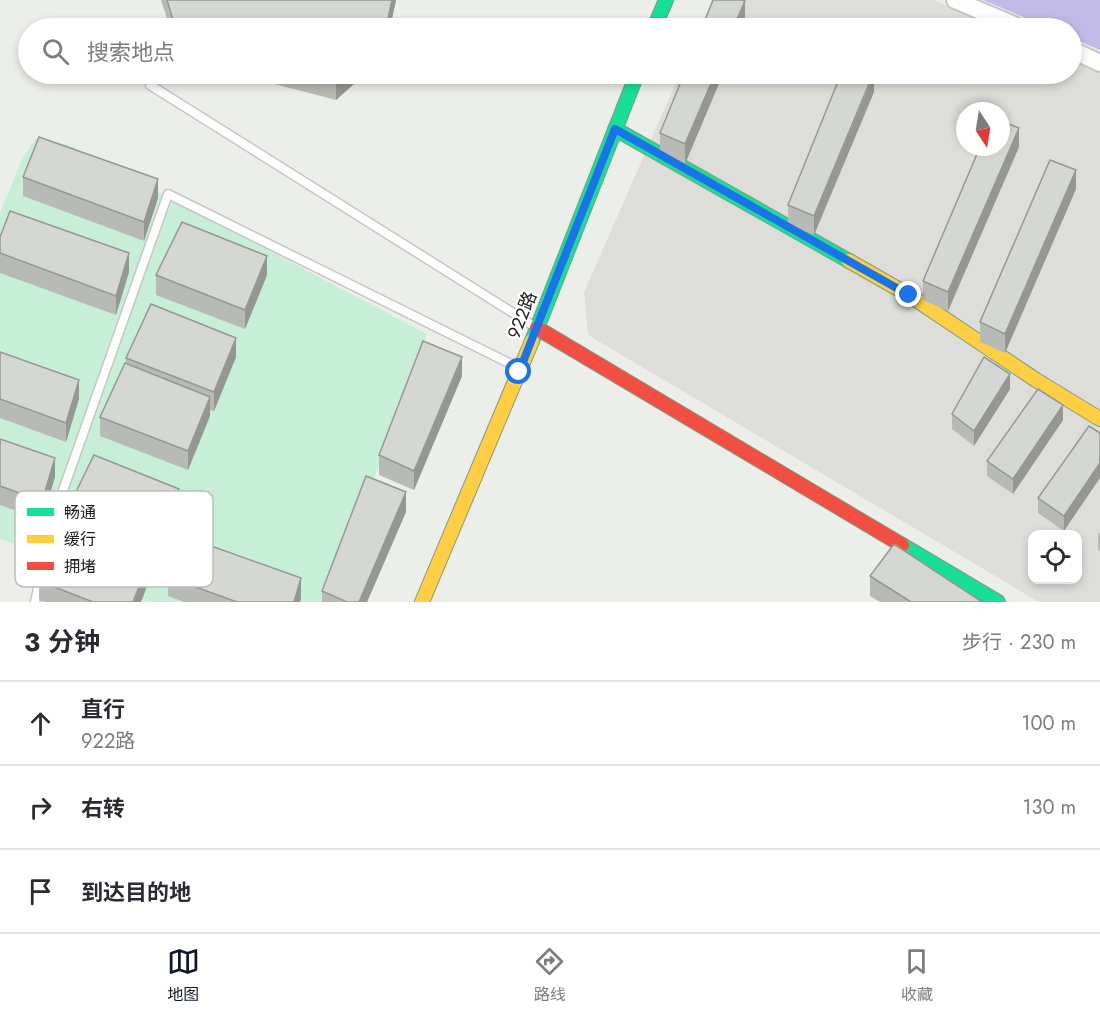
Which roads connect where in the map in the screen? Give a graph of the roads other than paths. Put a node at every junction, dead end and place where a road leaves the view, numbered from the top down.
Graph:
1 (666, 0) edge
2 (955, 0) edge
3 (658, 18) edge
4 (997, 18) edge
5 (1082, 55) edge
6 (1100, 63) edge
7 (633, 84) edge
8 (150, 85) dead end
9 (615, 129) junction
10 (537, 328) junction
11 (517, 367) dead end
12 (1100, 419) edge
13 (63, 491) edge
14 (38, 587) edge
15 (35, 602) edge
16 (422, 602) edge
17 (998, 602) edge

1 - 3 street
2 - 4 street
5 - 6 street
7 - 9 street, 922路
8 - 10 lane
9 - 10 street, 922路
9 - 12 street
10 - 16 street, 922路
10 - 17 street
11 - 13 lane
14 - 15 lane

